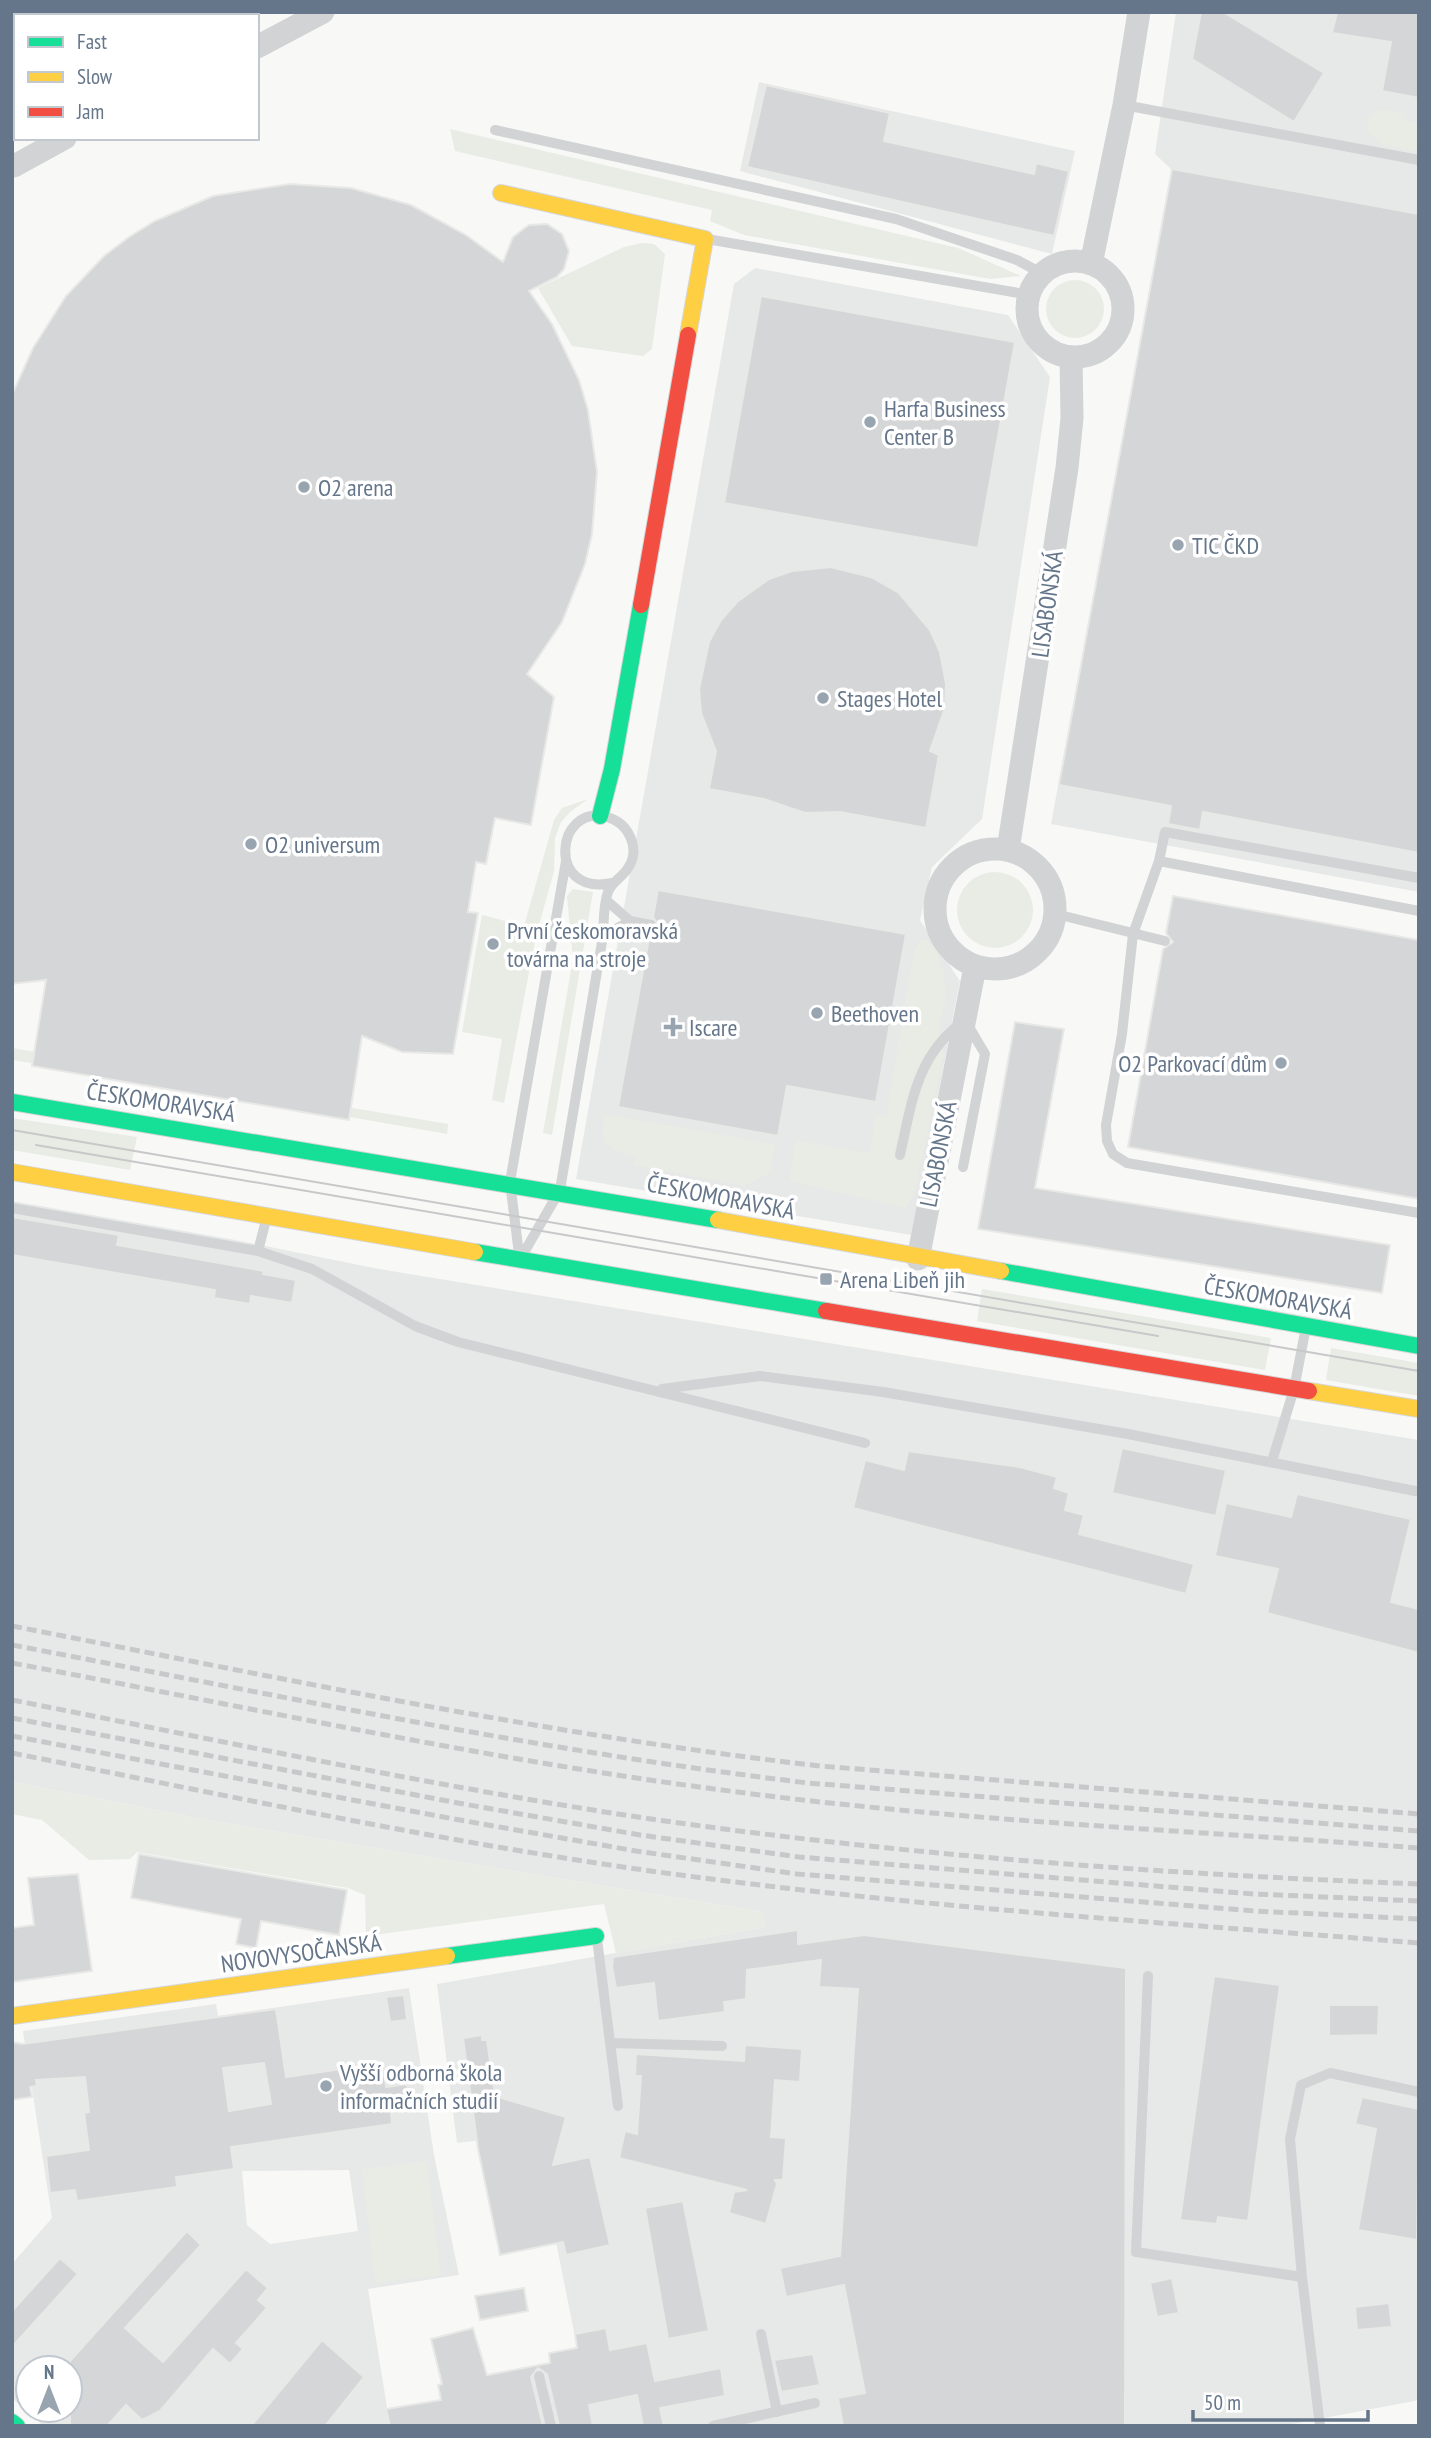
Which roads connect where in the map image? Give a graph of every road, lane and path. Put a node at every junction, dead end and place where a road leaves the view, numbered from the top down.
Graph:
1 (323, 12) edge
2 (1139, 12) edge
3 (259, 46) edge
4 (1124, 105) junction
5 (495, 130) dead end
6 (61, 140) edge
7 (1419, 160) edge
8 (13, 166) edge
9 (501, 193) dead end
10 (705, 239) junction
11 (1091, 264) junction
12 (1043, 274) junction
13 (1030, 295) junction
14 (1071, 357) junction
15 (600, 816) junction
16 (1009, 850) junction
17 (566, 861) junction
18 (1159, 861) junction
19 (1419, 878) edge
20 (612, 883) junction
21 (606, 900) junction
22 (1419, 911) edge
23 (1056, 914) junction
24 (631, 921) junction
25 (652, 925) dead end
26 (1133, 934) junction
27 (603, 936) junction
28 (1165, 941) dead end
29 (975, 967) junction
30 (965, 1020) junction
31 (12, 1102) edge
32 (900, 1155) dead end
33 (963, 1167) dead end
34 (12, 1172) edge
35 (510, 1182) junction
36 (560, 1190) junction
37 (12, 1208) edge
38 (1419, 1213) edge
39 (267, 1216) junction
40 (258, 1251) junction
41 (918, 1259) junction
42 (520, 1260) junction
43 (1306, 1326) junction
44 (1419, 1346) edge
45 (1294, 1389) junction
46 (656, 1390) junction
47 (1419, 1409) edge
48 (865, 1443) dead end
49 (1272, 1461) junction
50 (1415, 1491) dead end
51 (596, 1936) joint
52 (1148, 1976) dead end
53 (12, 2015) edge
54 (611, 2043) junction
55 (722, 2046) dead end
56 (1419, 2092) edge
57 (618, 2106) dead end
58 (1302, 2277) junction
59 (761, 2334) dead end
60 (539, 2376) dead end
61 (815, 2403) dead end
62 (777, 2412) junction
63 (12, 2422) edge
64 (17, 2426) edge
65 (551, 2426) edge
66 (713, 2426) edge
67 (1320, 2426) edge

1 - 3 street
2 - 4 street
4 - 7 lane
4 - 11 street
5 - 12 lane
6 - 8 street
9 - 10 main road
10 - 13 lane
10 - 15 main road
11 - 12 street
11 - 14 street
12 - 13 street
13 - 14 street
14 - 16 street, LISABONSKÁ
15 - 17 lane
15 - 20 lane
16 - 23 street
16 - 29 street
17 - 20 lane
17 - 35 lane
18 - 19 lane
18 - 22 lane
18 - 26 lane
20 - 21 lane
21 - 24 lane
21 - 27 lane
23 - 26 lane
23 - 29 street
24 - 25 lane
24 - 27 lane
26 - 28 lane
26 - 38 lane
27 - 36 lane
29 - 30 street, LISABONSKÁ
30 - 32 lane
30 - 33 lane
30 - 41 street, LISABONSKÁ
31 - 35 main road, ČESKOMORAVSKÁ
34 - 39 main road
35 - 36 main road, ČESKOMORAVSKÁ
35 - 42 lane
36 - 41 main road, ČESKOMORAVSKÁ
36 - 42 lane
37 - 40 lane
39 - 40 lane
39 - 42 main road
40 - 46 lane
41 - 43 main road, ČESKOMORAVSKÁ
42 - 45 main road
43 - 44 main road, ČESKOMORAVSKÁ
43 - 45 lane
45 - 47 main road
45 - 49 lane
46 - 48 lane
46 - 49 lane
49 - 50 lane
51 - 53 main road, NOVOVYSOČANSKÁ
51 - 54 lane
52 - 58 lane
54 - 55 lane
54 - 57 lane
56 - 58 lane
58 - 67 lane
59 - 62 lane
60 - 65 lane
61 - 62 lane
62 - 66 lane
63 - 64 main road

